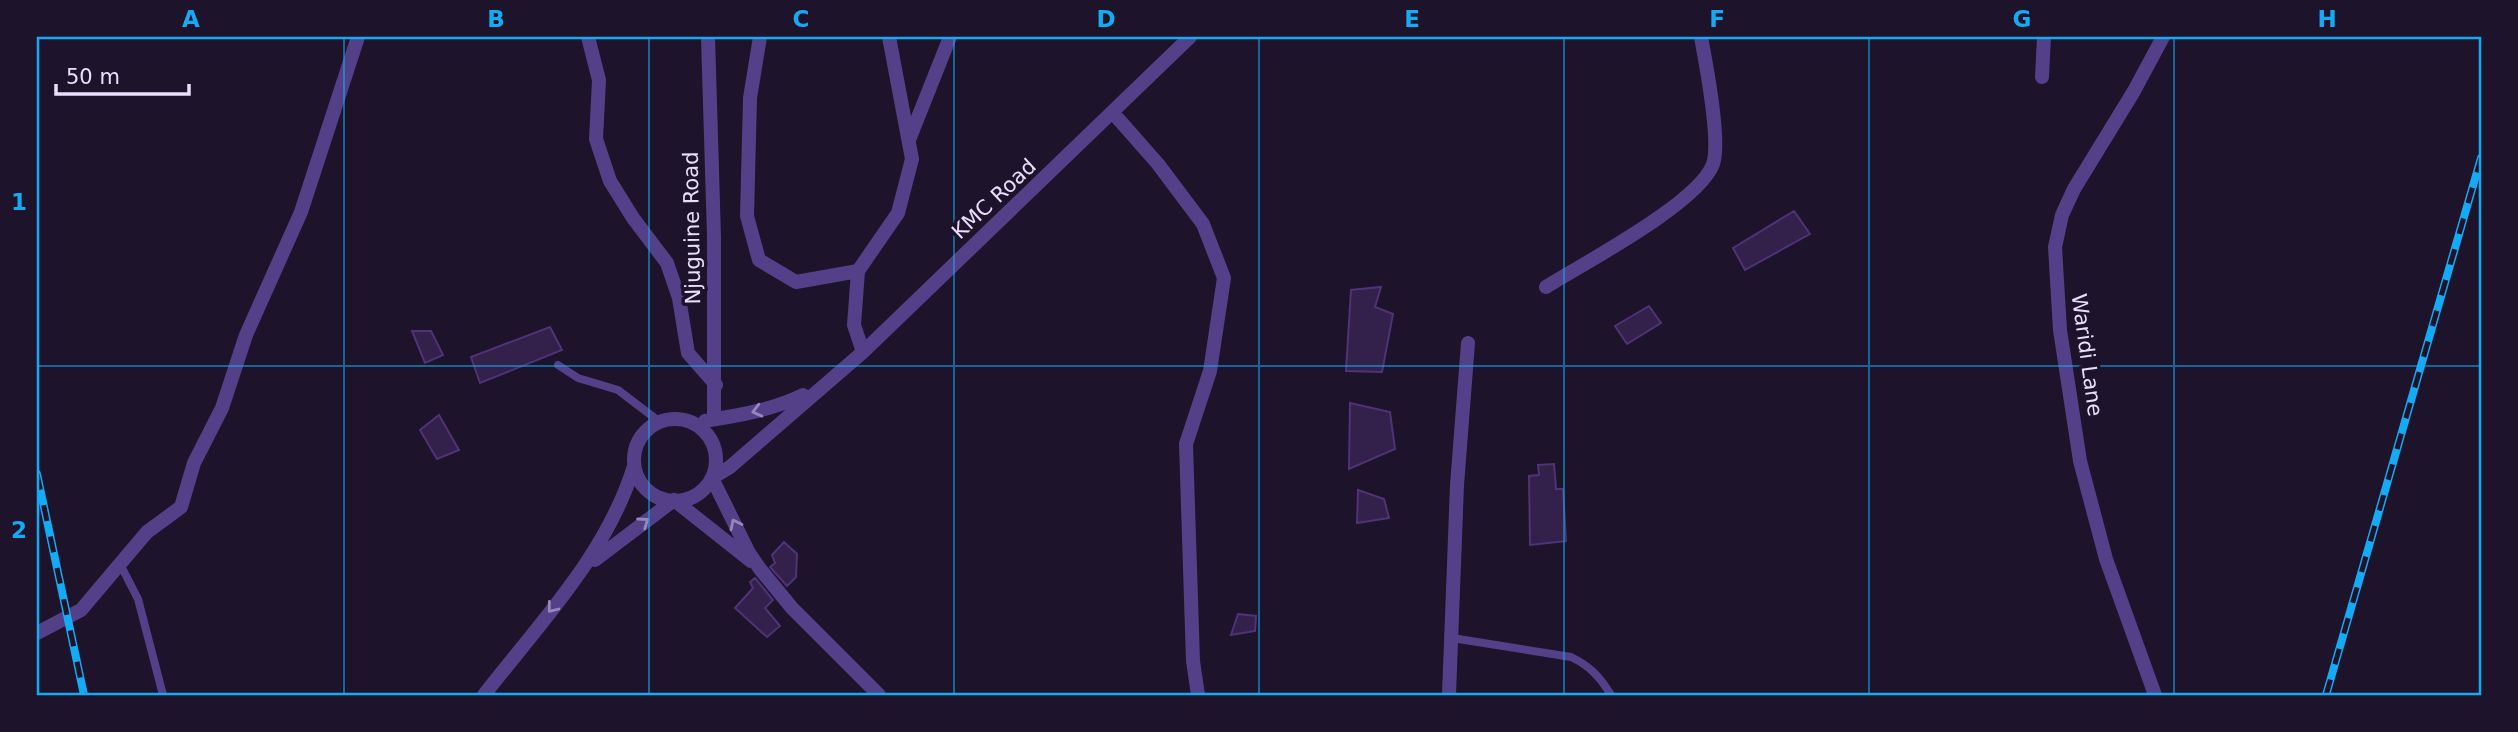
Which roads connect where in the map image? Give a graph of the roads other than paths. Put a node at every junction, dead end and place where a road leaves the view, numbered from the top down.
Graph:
1 (358, 37) edge
2 (588, 37) edge
3 (708, 37) edge
4 (761, 37) edge
5 (889, 37) edge
6 (950, 37) edge
7 (1191, 37) edge
8 (1701, 37) edge
9 (2044, 37) edge
10 (2163, 37) edge
11 (2042, 77) dead end
12 (1114, 114) junction
13 (909, 141) junction
14 (858, 271) junction
15 (1546, 287) dead end
16 (1468, 342) dead end
17 (863, 352) junction
18 (558, 365) dead end
19 (716, 385) junction
20 (820, 386) junction
21 (714, 419) junction
22 (684, 420) junction
23 (660, 422) junction
24 (634, 466) junction
25 (712, 478) junction
26 (674, 500) junction
27 (120, 564) junction
28 (760, 569) junction
29 (577, 576) junction
30 (37, 633) edge
31 (1452, 638) junction
32 (163, 695) edge
33 (484, 695) edge
34 (879, 695) edge
35 (1198, 695) edge
36 (1449, 695) edge
37 (1611, 695) edge
38 (2155, 695) edge

1 - 27 street
2 - 19 street
3 - 19 street, Njuguine Road
4 - 14 street
5 - 13 street
6 - 13 street
7 - 12 street, KMC Road
8 - 15 street
9 - 11 street
10 - 38 street, Waridi Lane
12 - 17 street, KMC Road
12 - 35 street
13 - 14 street
14 - 17 street
16 - 31 street
17 - 20 street, KMC Road
18 - 23 lane
19 - 21 street, Njuguine Road
20 -> 21 street, KMC Road
20 - 25 street, KMC Road
21 - 22 street, KMC Road
22 - 23 street
22 - 25 street
23 - 24 street
24 - 26 street
24 - 29 street
25 - 26 street
28 -> 25 street
26 - 28 street
29 -> 26 street
27 - 30 street
27 - 32 lane
28 - 34 street
29 -> 33 street
31 - 36 street
31 - 37 lane

